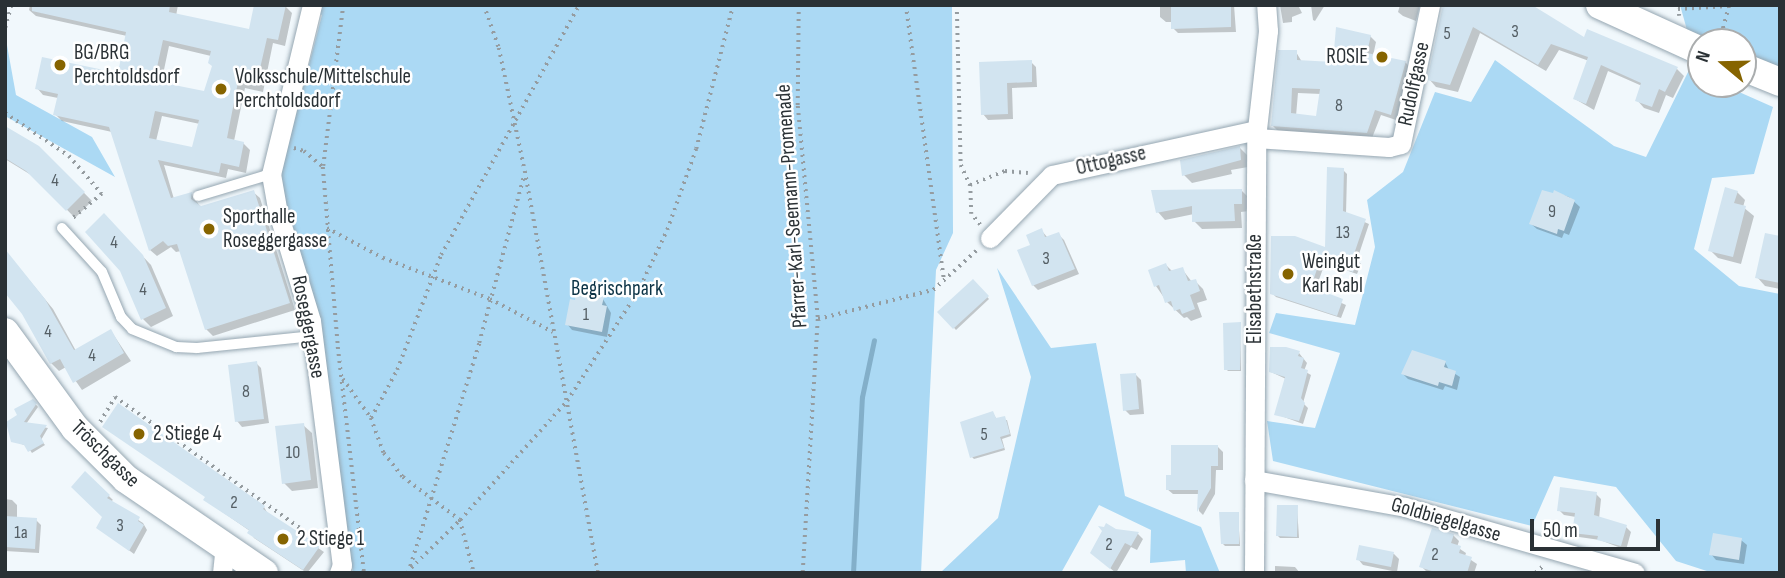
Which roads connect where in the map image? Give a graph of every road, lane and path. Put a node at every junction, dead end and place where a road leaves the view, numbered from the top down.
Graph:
1 (11, 5) edge
2 (312, 5) edge
3 (343, 5) edge
4 (484, 5) edge
5 (579, 5) edge
6 (733, 5) edge
7 (799, 5) edge
8 (906, 5) edge
9 (957, 5) edge
10 (1266, 5) edge
11 (1430, 5) edge
12 (1600, 5) edge
13 (1729, 6) edge
14 (1679, 20) dead end
15 (5, 28) edge
16 (1723, 28) edge
17 (1687, 37) edge
18 (1757, 73) edge
19 (1780, 82) edge
20 (5, 113) edge
21 (514, 121) junction
22 (1256, 134) junction
23 (293, 148) dead end
24 (323, 167) junction
25 (525, 171) junction
26 (271, 174) junction
27 (1052, 175) junction
28 (970, 185) junction
29 (198, 197) dead end
30 (62, 228) joint
31 (327, 228) junction
32 (990, 238) junction
33 (433, 275) junction
34 (944, 280) junction
35 (491, 299) junction
36 (818, 319) junction
37 (5, 332) edge
38 (554, 333) junction
39 (313, 336) junction
40 (342, 377) junction
41 (567, 401) junction
42 (371, 418) junction
43 (88, 441) junction
44 (1254, 480) junction
45 (433, 498) junction
46 (460, 520) junction
47 (223, 559) edge
48 (340, 564) edge
49 (409, 570) edge
50 (264, 573) edge
51 (364, 573) edge
52 (474, 573) edge
53 (598, 573) edge
54 (803, 573) edge
55 (1254, 573) edge
56 (1635, 573) edge

1 - 15 path
2 - 26 street, Roseggergasse
3 - 24 path
4 - 21 path
5 - 21 path
6 - 41 path
7 - 36 path, Pfarrer-Karl-Seemann-Promenade
8 - 34 path
9 - 28 path
10 - 22 street, Elisabethstraße
11 - 22 street, Rudolfgasse
12 - 17 street
13 - 14 path
13 - 16 path
18 - 19 street
20 - 30 path
21 - 25 path
21 - 33 path
22 - 27 street, Ottogasse
22 - 44 street, Elisabethstraße
23 - 24 path
24 - 31 path
25 - 35 path
25 - 38 path
26 - 29 lane
26 - 39 street, Roseggergasse
27 - 28 path
27 - 32 street, Ottogasse
28 - 32 path
30 - 39 lane
31 - 33 path
31 - 40 path
32 - 34 path
33 - 35 path
33 - 42 path
34 - 36 path
35 - 38 path
35 - 45 path
36 - 54 path, Pfarrer-Karl-Seemann-Promenade
37 - 43 street, Tröschgasse
38 - 41 path
39 - 48 street, Roseggergasse
40 - 42 path
40 - 51 path
41 - 46 path
41 - 53 path
42 - 45 path
43 - 47 street, Tröschgasse
43 - 48 path
44 - 55 street, Elisabethstraße
44 - 56 street, Goldbiegelgasse
45 - 46 path
45 - 49 path
46 - 49 path
46 - 52 path
47 - 50 street, Tröschgasse

